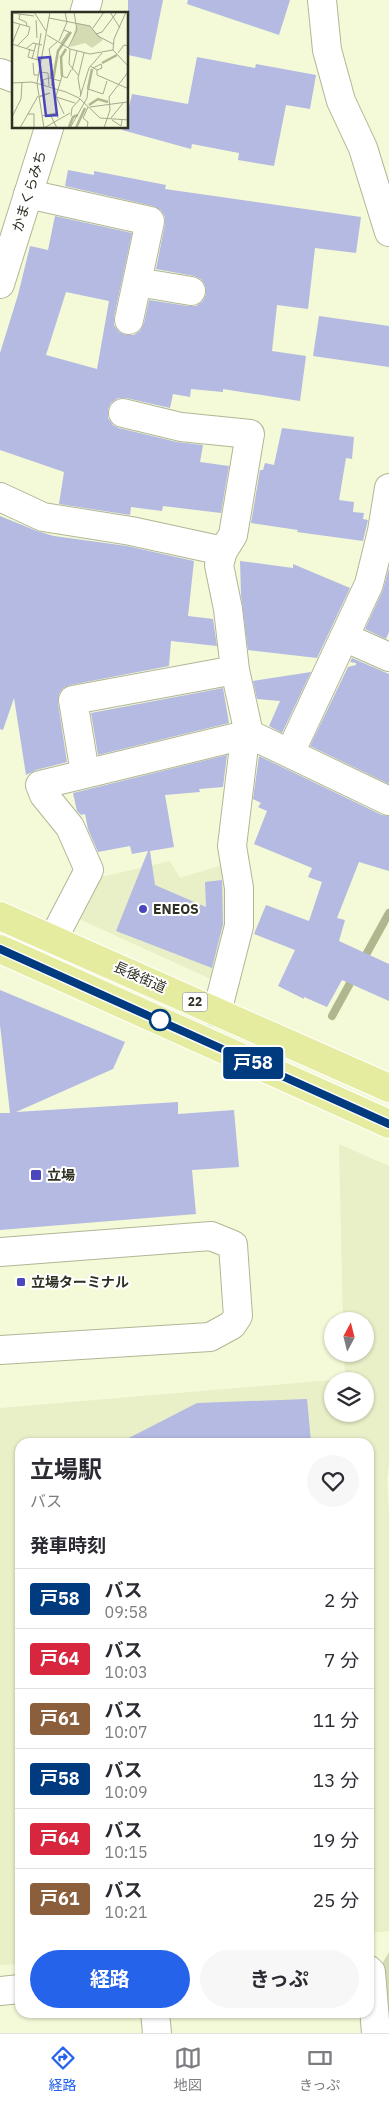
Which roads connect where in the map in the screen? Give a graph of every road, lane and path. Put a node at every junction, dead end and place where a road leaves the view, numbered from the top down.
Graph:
1 (322, 0) edge
2 (0, 72) edge
3 (12, 77) edge
4 (49, 129) edge
5 (28, 194) junction
6 (389, 232) edge
7 (137, 282) junction
8 (0, 284) edge
9 (192, 291) dead end
10 (129, 320) dead end
11 (122, 413) dead end
12 (389, 488) edge
13 (0, 497) edge
14 (386, 532) edge
15 (223, 551) junction
16 (344, 637) junction
17 (389, 657) edge
18 (236, 670) junction
19 (249, 734) junction
20 (290, 753) junction
21 (85, 774) junction
22 (389, 801) edge
23 (0, 916) edge
24 (53, 939) junction
25 (0, 949) edge
26 (217, 1012) junction
27 (389, 1088) edge
28 (389, 1124) edge
29 (0, 1252) edge
30 (0, 1350) edge
31 (15, 1990) edge
32 (0, 1991) edge
33 (374, 2009) edge
34 (156, 2018) edge
35 (157, 2033) edge
36 (376, 2033) edge

1 - 6 street
2 - 3 street
4 - 5 street, かまくらみち
5 - 7 street
5 - 8 street, かまくらみち
7 - 9 street
7 - 10 street
11 - 15 street
12 - 14 street
13 - 15 street
14 - 16 street
15 - 18 street
16 - 17 street
16 - 20 street
18 - 19 street
18 - 21 street
19 - 20 street
19 - 21 street
19 - 26 street
20 - 22 street
21 - 24 street
23 - 24 main road, 長後街道 / 22
24 - 26 main road, 長後街道 / 22
25 - 28 main road, 22
26 - 27 main road, 長後街道 / 22
29 - 30 street
31 - 32 street
33 - 36 street
34 - 35 street

